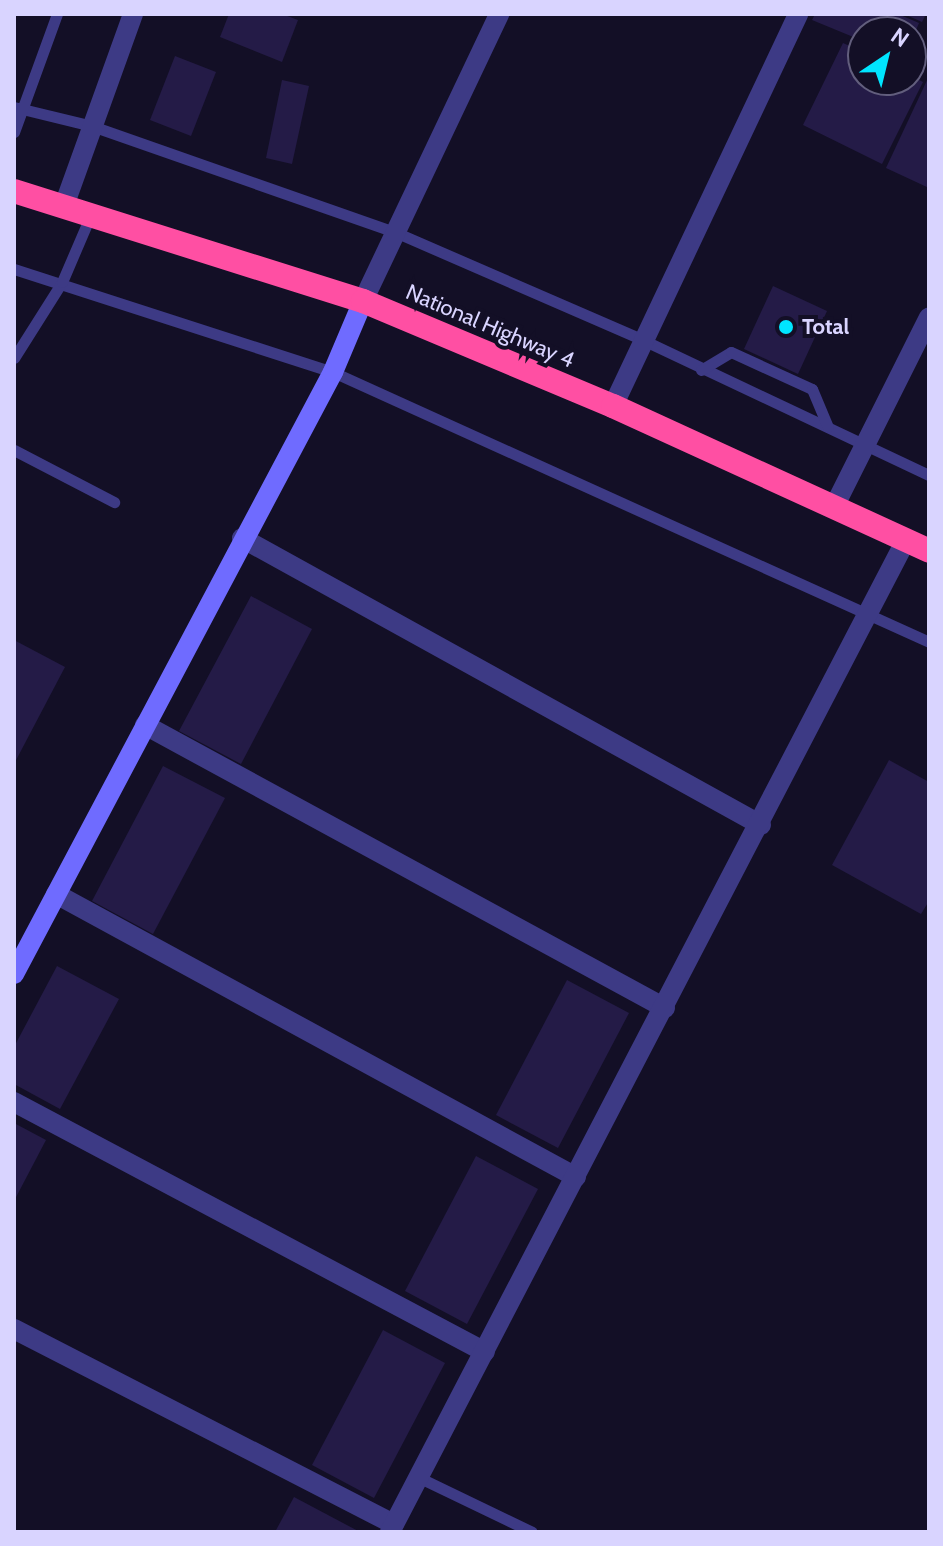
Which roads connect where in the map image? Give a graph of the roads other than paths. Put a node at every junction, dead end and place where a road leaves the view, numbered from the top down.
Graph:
1 (57, 14) edge
2 (133, 14) edge
3 (499, 14) edge
4 (798, 14) edge
5 (17, 108) edge
6 (92, 126) junction
7 (14, 132) edge
8 (14, 191) edge
9 (65, 203) junction
10 (92, 211) junction
11 (395, 232) junction
12 (14, 269) edge
13 (62, 282) junction
14 (363, 301) junction
15 (929, 317) edge
16 (643, 340) junction
17 (14, 358) edge
18 (701, 370) junction
19 (333, 372) junction
20 (613, 406) junction
21 (828, 427) junction
22 (866, 445) junction
23 (14, 450) edge
24 (929, 475) edge
25 (114, 502) dead end
26 (834, 507) junction
27 (242, 538) junction
28 (906, 540) junction
29 (929, 551) edge
30 (868, 615) junction
31 (929, 642) edge
32 (145, 725) junction
33 (761, 825) junction
34 (56, 894) junction
35 (14, 974) edge
36 (665, 1008) junction
37 (14, 1102) edge
38 (576, 1177) junction
39 (14, 1329) edge
40 (485, 1352) junction
41 (420, 1478) junction
42 (392, 1528) edge
43 (532, 1532) edge

1 - 5 lane
2 - 6 street
3 - 11 street
4 - 16 street
5 - 6 lane
5 - 7 lane
6 - 9 street
6 - 11 lane
8 - 9 highway, National Highway 4
9 - 10 highway, National Highway 4
10 - 13 lane
10 - 14 highway, National Highway 4
11 - 14 street
11 - 16 lane
12 - 13 lane
13 - 17 lane
13 - 19 lane
14 - 19 street
14 - 20 highway, National Highway 4
15 - 22 street
16 - 18 lane
16 - 20 street
18 - 21 lane
18 - 21 lane
19 - 27 street
19 - 30 lane
20 - 26 highway, National Highway 4
21 - 22 lane
22 - 24 lane
22 - 26 street
23 - 25 lane
26 - 28 highway, National Highway 4
27 - 32 street
27 - 33 street
28 - 29 highway, National Highway 4
28 - 30 street
30 - 31 lane
30 - 33 street
32 - 34 street
32 - 36 street
33 - 36 street
34 - 35 street
34 - 38 street
36 - 38 street
37 - 40 street
38 - 40 street
39 - 42 street
40 - 41 street
41 - 42 street
41 - 43 lane

